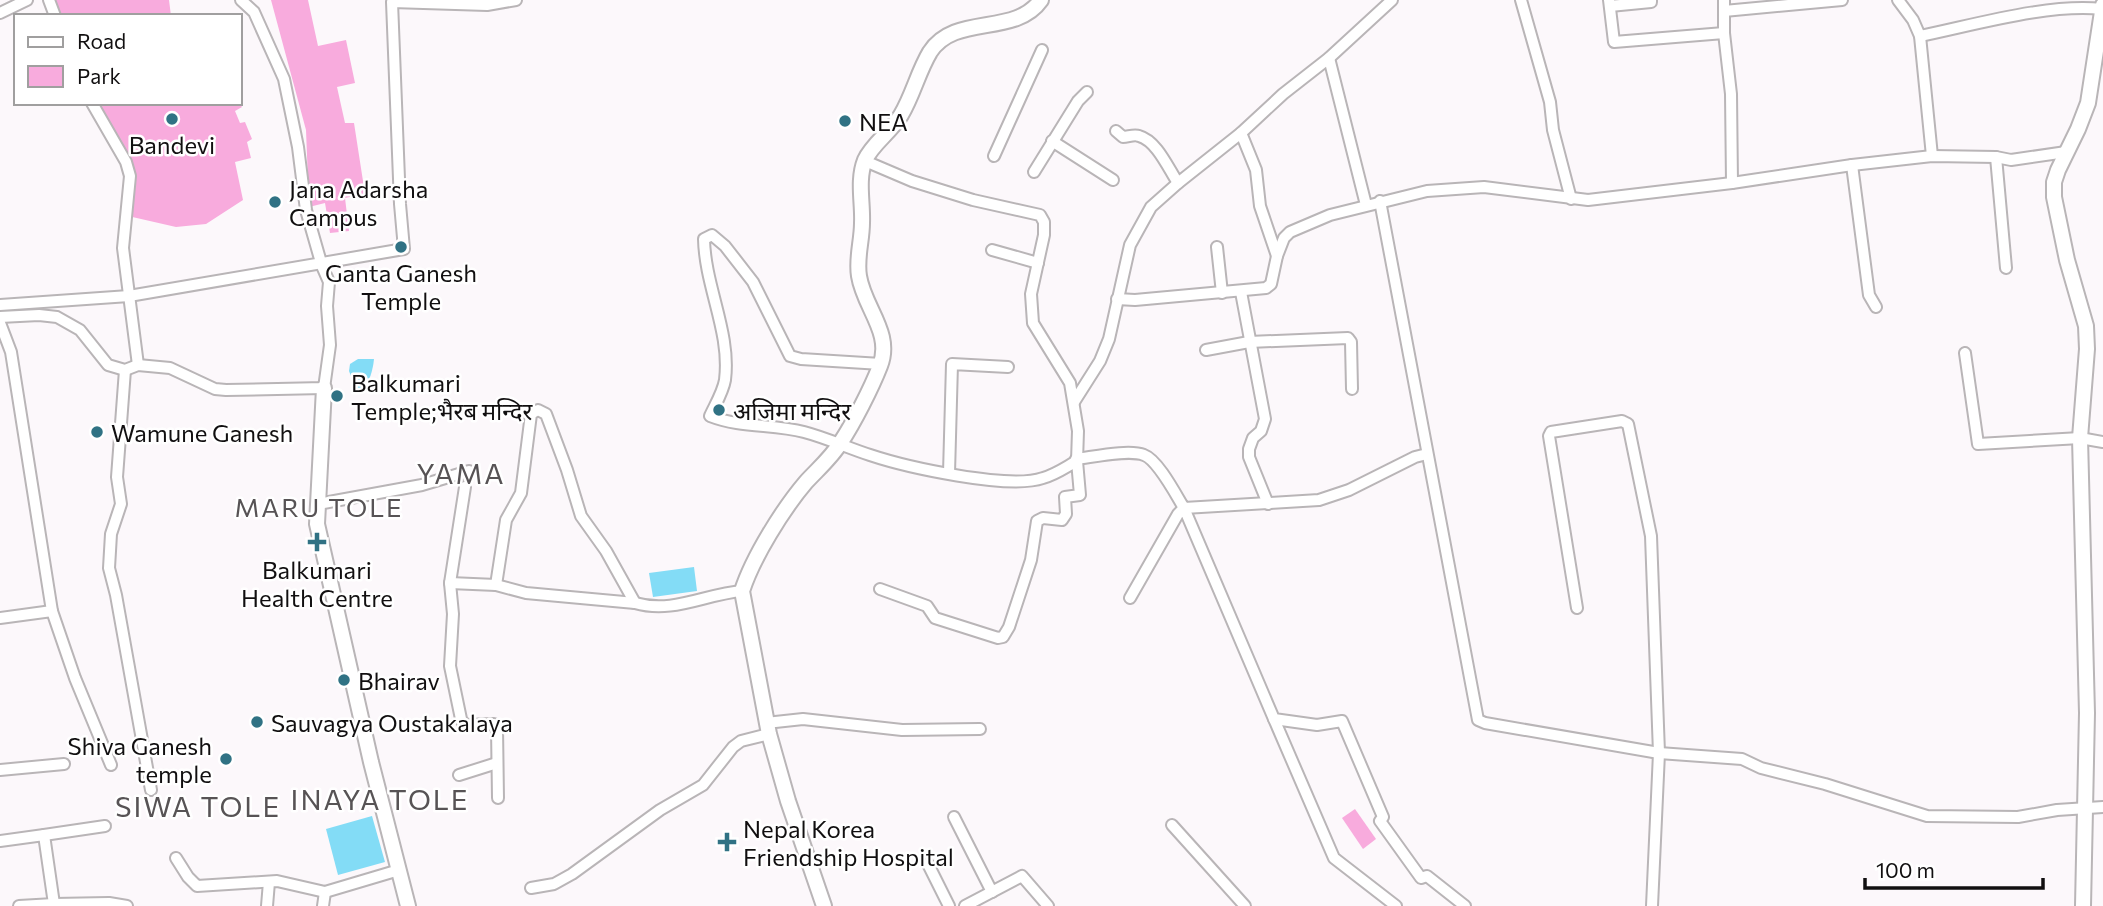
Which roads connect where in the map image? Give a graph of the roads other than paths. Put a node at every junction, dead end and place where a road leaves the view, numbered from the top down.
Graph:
1 (27, 0) edge
2 (240, 0) edge
3 (254, 0) edge
4 (516, 0) edge
5 (1041, 0) edge
6 (1392, 0) edge
7 (1521, 0) edge
8 (1651, 0) edge
9 (1842, 0) edge
10 (1898, 0) edge
11 (1609, 3) edge
12 (1724, 5) edge
13 (2103, 7) edge
14 (254, 12) junction
15 (0, 13) edge
16 (1724, 33) junction
17 (1920, 36) junction
18 (1042, 50) dead end
19 (1329, 58) junction
20 (1087, 92) dead end
21 (93, 105) edge
22 (1116, 131) dead end
23 (1241, 133) junction
24 (1052, 141) junction
25 (2066, 152) junction
26 (994, 156) dead end
27 (1932, 156) junction
28 (1996, 157) junction
29 (864, 161) junction
30 (1852, 165) junction
31 (1034, 172) dead end
32 (1113, 180) dead end
33 (1178, 183) junction
34 (1732, 183) junction
35 (1571, 198) junction
36 (1380, 201) junction
37 (1366, 205) junction
38 (1217, 247) dead end
39 (992, 250) dead end
40 (1277, 256) junction
41 (321, 262) junction
42 (1038, 263) junction
43 (2006, 268) dead end
44 (1241, 292) junction
45 (1222, 293) junction
46 (129, 296) junction
47 (1117, 299) junction
48 (0, 305) edge
49 (1876, 307) dead end
50 (0, 317) edge
51 (0, 323) edge
52 (1249, 342) junction
53 (1206, 351) dead end
54 (1965, 353) dead end
55 (881, 364) junction
56 (138, 365) junction
57 (1008, 366) dead end
58 (125, 370) junction
59 (324, 387) junction
60 (1352, 389) dead end
61 (1074, 402) junction
62 (2080, 438) junction
63 (2103, 442) edge
64 (841, 443) junction
65 (1427, 454) junction
66 (1077, 460) junction
67 (469, 471) dead end
68 (948, 473) junction
69 (465, 487) dead end
70 (318, 504) junction
71 (1268, 504) junction
72 (1184, 508) junction
73 (450, 583) junction
74 (496, 585) junction
75 (880, 589) dead end
76 (742, 591) junction
77 (1130, 598) dead end
78 (635, 603) junction
79 (1577, 608) dead end
80 (52, 611) junction
81 (0, 618) edge
82 (1274, 719) junction
83 (768, 729) junction
84 (980, 729) dead end
85 (1659, 753) junction
86 (497, 763) junction
87 (64, 764) dead end
88 (111, 765) dead end
89 (0, 770) edge
90 (459, 775) dead end
91 (151, 790) dead end
92 (498, 798) dead end
93 (2103, 807) edge
94 (2086, 809) junction
95 (954, 817) dead end
96 (1172, 825) dead end
97 (105, 826) dead end
98 (44, 835) junction
99 (0, 841) edge
100 (176, 858) dead end
101 (928, 864) dead end
102 (399, 870) junction
103 (268, 882) junction
104 (531, 888) dead end
105 (325, 892) junction
106 (992, 892) junction
107 (54, 904) junction
108 (19, 906) edge
109 (127, 906) edge
110 (267, 906) edge
111 (323, 906) edge
112 (408, 906) edge
113 (824, 906) edge
114 (949, 906) edge
115 (965, 906) edge
116 (1048, 906) edge
117 (1245, 906) edge
118 (1396, 906) edge
119 (1465, 906) edge
120 (1652, 906) edge
121 (2083, 906) edge

1 - 15 street
2 - 14 street
3 - 14 street
4 - 41 street
5 - 29 main road
6 - 19 street
7 - 35 street
8 - 11 street
9 - 12 street
10 - 17 street
11 - 16 street
12 - 16 street
13 - 17 street
13 - 25 main road
14 - 41 street
16 - 34 street
17 - 27 street
18 - 26 street
19 - 23 street
19 - 37 street
20 - 24 street
21 - 46 street
22 - 33 street
23 - 33 street
23 - 40 street
24 - 31 street
24 - 32 street
25 - 28 street
25 - 62 main road
27 - 28 street
27 - 30 street
28 - 43 street
29 - 42 street
29 - 55 main road
30 - 34 street
30 - 49 street
33 - 47 street
34 - 35 street
35 - 36 street
36 - 37 street
36 - 65 street
37 - 40 street
38 - 45 street
39 - 42 street
40 - 44 street
41 - 46 street
41 - 59 street
42 - 61 street
44 - 45 street
44 - 52 street
45 - 47 street
46 - 48 street
46 - 56 street
47 - 61 street
50 - 58 street
51 - 80 street
52 - 53 street
52 - 60 street
52 - 71 street
54 - 62 street
55 - 64 main road
55 - 64 street
56 - 58 street
56 - 59 street
57 - 68 street
58 - 91 street
59 - 70 main road
61 - 66 street
62 - 63 street
62 - 94 main road
64 - 68 street
64 - 76 main road
65 - 71 street
65 - 85 street
66 - 68 street
66 - 72 street
66 - 75 street
67 - 70 street
69 - 73 street
70 - 102 main road
71 - 72 street
72 - 77 street
72 - 82 street
73 - 74 street
73 - 86 street
74 - 78 street
74 - 78 street
76 - 78 street
76 - 83 main road
79 - 85 street
80 - 81 street
80 - 88 street
82 - 118 street
82 - 119 street
83 - 84 street
83 - 104 street
83 - 113 main road
85 - 94 street
85 - 120 street
86 - 90 street
86 - 92 street
87 - 89 street
93 - 94 street
94 - 121 main road
95 - 106 street
96 - 117 street
97 - 98 street
98 - 99 street
98 - 107 street
100 - 103 street
101 - 114 street
102 - 105 street
102 - 112 main road
103 - 105 street
103 - 110 street
105 - 111 street
106 - 115 street
106 - 116 street
107 - 108 street
107 - 109 street

